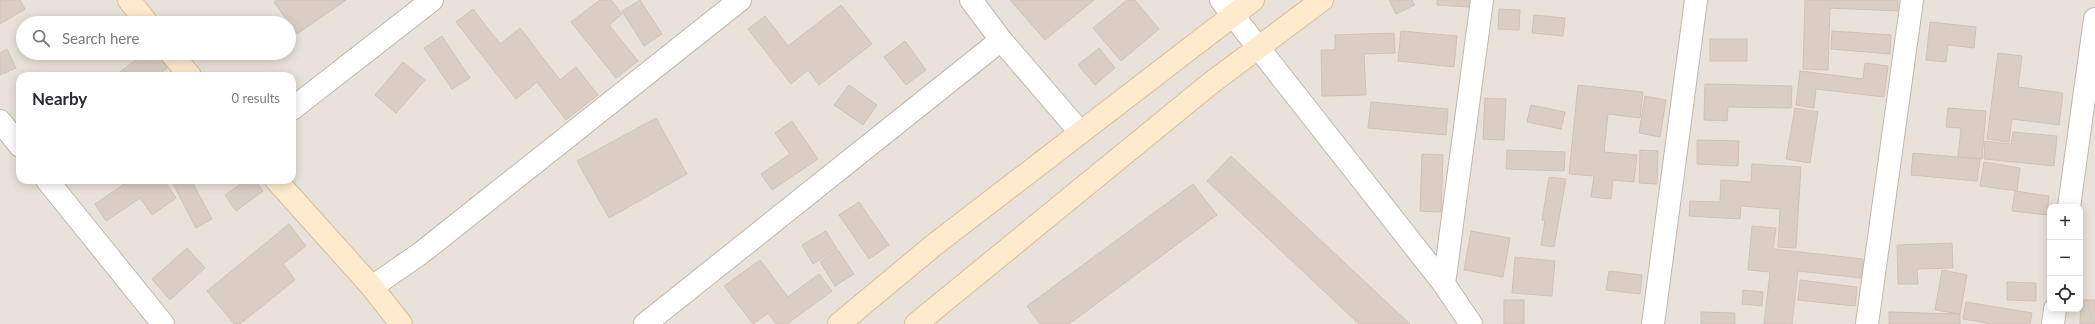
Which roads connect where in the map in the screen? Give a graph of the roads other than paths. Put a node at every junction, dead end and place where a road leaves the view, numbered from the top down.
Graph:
1 (129, 0) edge
2 (432, 0) edge
3 (740, 0) edge
4 (971, 0) edge
5 (1253, 0) edge
6 (1322, 0) edge
7 (1482, 0) edge
8 (1696, 0) edge
9 (1912, 0) edge
10 (1227, 8) edge
11 (142, 16) edge
12 (2095, 19) edge
13 (1001, 40) junction
14 (1258, 47) junction
15 (177, 60) edge
16 (187, 72) edge
17 (296, 107) edge
18 (0, 122) edge
19 (1080, 132) junction
20 (16, 141) edge
21 (50, 184) edge
22 (280, 184) edge
23 (2069, 204) edge
24 (1444, 284) junction
25 (372, 288) junction
26 (2055, 312) edge
27 (163, 324) edge
28 (401, 324) edge
29 (645, 324) edge
30 (839, 324) edge
31 (916, 324) edge
32 (1471, 324) edge
33 (1653, 324) edge
34 (1867, 324) edge
35 (2053, 324) edge

1 - 11 street
2 - 17 street
3 - 25 street
4 - 13 street
5 - 10 street
6 - 14 street
7 - 24 street
8 - 33 street
9 - 34 street
10 - 14 street
10 - 19 street
12 - 23 street
13 - 19 street
13 - 29 street
14 - 24 street
14 - 31 street
15 - 16 street
18 - 20 street
19 - 30 street
21 - 27 street
22 - 25 street
24 - 32 street
25 - 28 street
26 - 35 street

